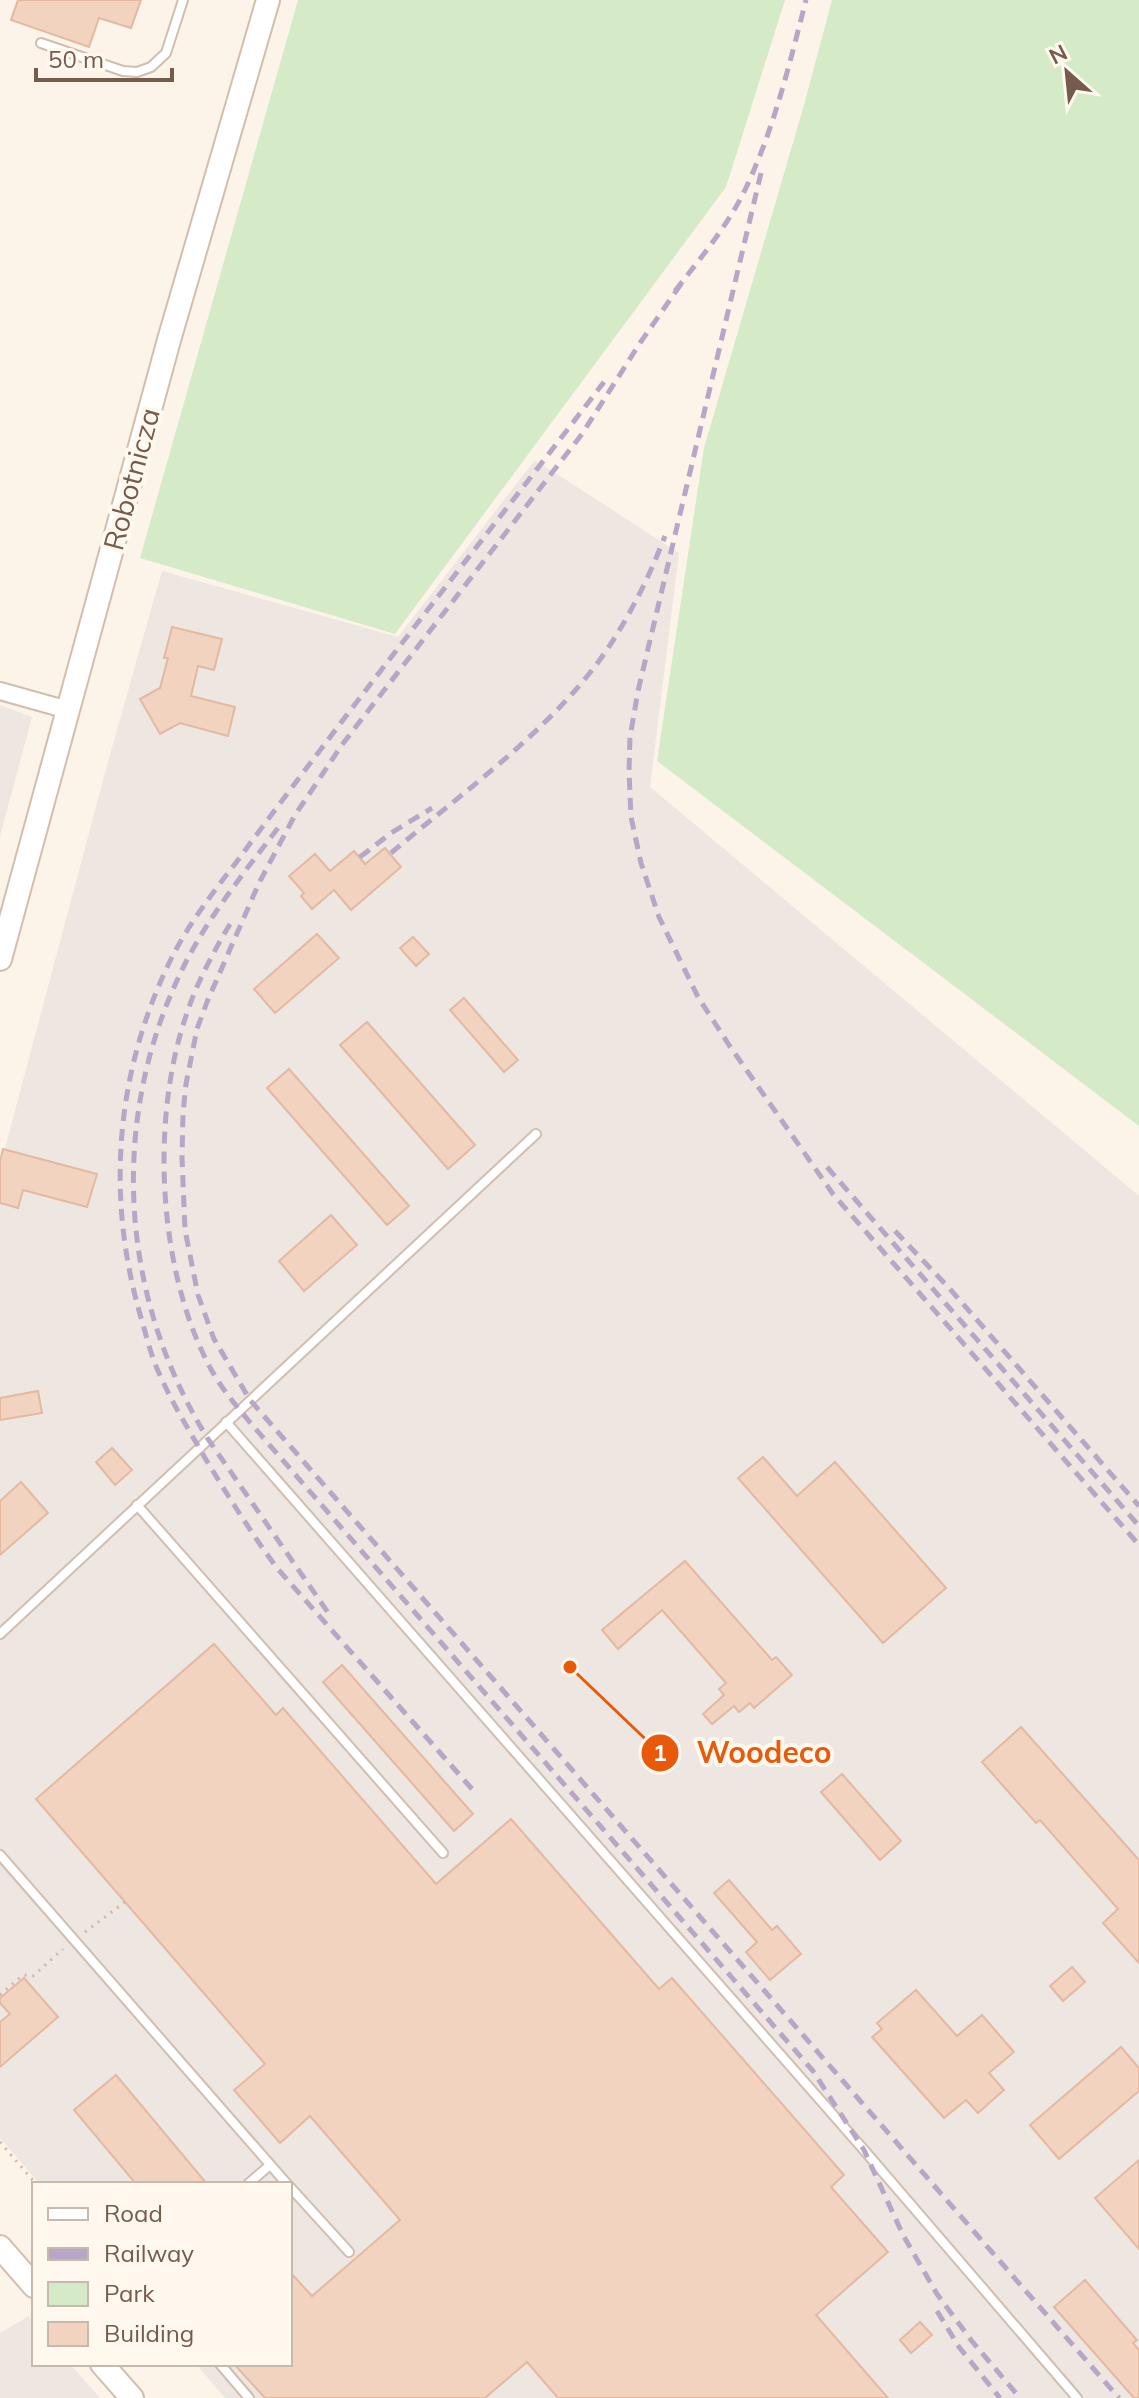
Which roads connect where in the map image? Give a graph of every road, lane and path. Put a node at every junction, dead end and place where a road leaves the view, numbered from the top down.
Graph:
1 (183, 0) edge
2 (268, 0) edge
3 (41, 43) dead end
4 (0, 691) edge
5 (68, 710) junction
6 (0, 959) edge
7 (536, 1134) dead end
8 (226, 1422) junction
9 (137, 1505) junction
10 (0, 1634) edge
11 (443, 1853) dead end
12 (0, 1855) edge
13 (125, 1902) dead end
14 (74, 1940) junction
15 (0, 1995) edge
16 (0, 2142) edge
17 (270, 2165) junction
18 (34, 2182) edge
19 (250, 2182) edge
20 (285, 2182) edge
21 (292, 2189) edge
22 (0, 2247) edge
23 (349, 2252) dead end
24 (32, 2284) edge
25 (104, 2366) edge
26 (222, 2366) edge
27 (132, 2398) edge
28 (249, 2398) edge
29 (1077, 2398) edge

1 - 3 lane
2 - 5 street, Robotnicza
4 - 5 street
5 - 6 street, Robotnicza
7 - 8 lane
8 - 9 lane
8 - 29 lane
9 - 10 lane
9 - 11 lane
12 - 14 lane
13 - 14 path
14 - 15 path
14 - 17 lane
16 - 18 path
17 - 19 lane
17 - 20 lane
21 - 23 lane
22 - 24 street
25 - 27 street
26 - 28 lane

